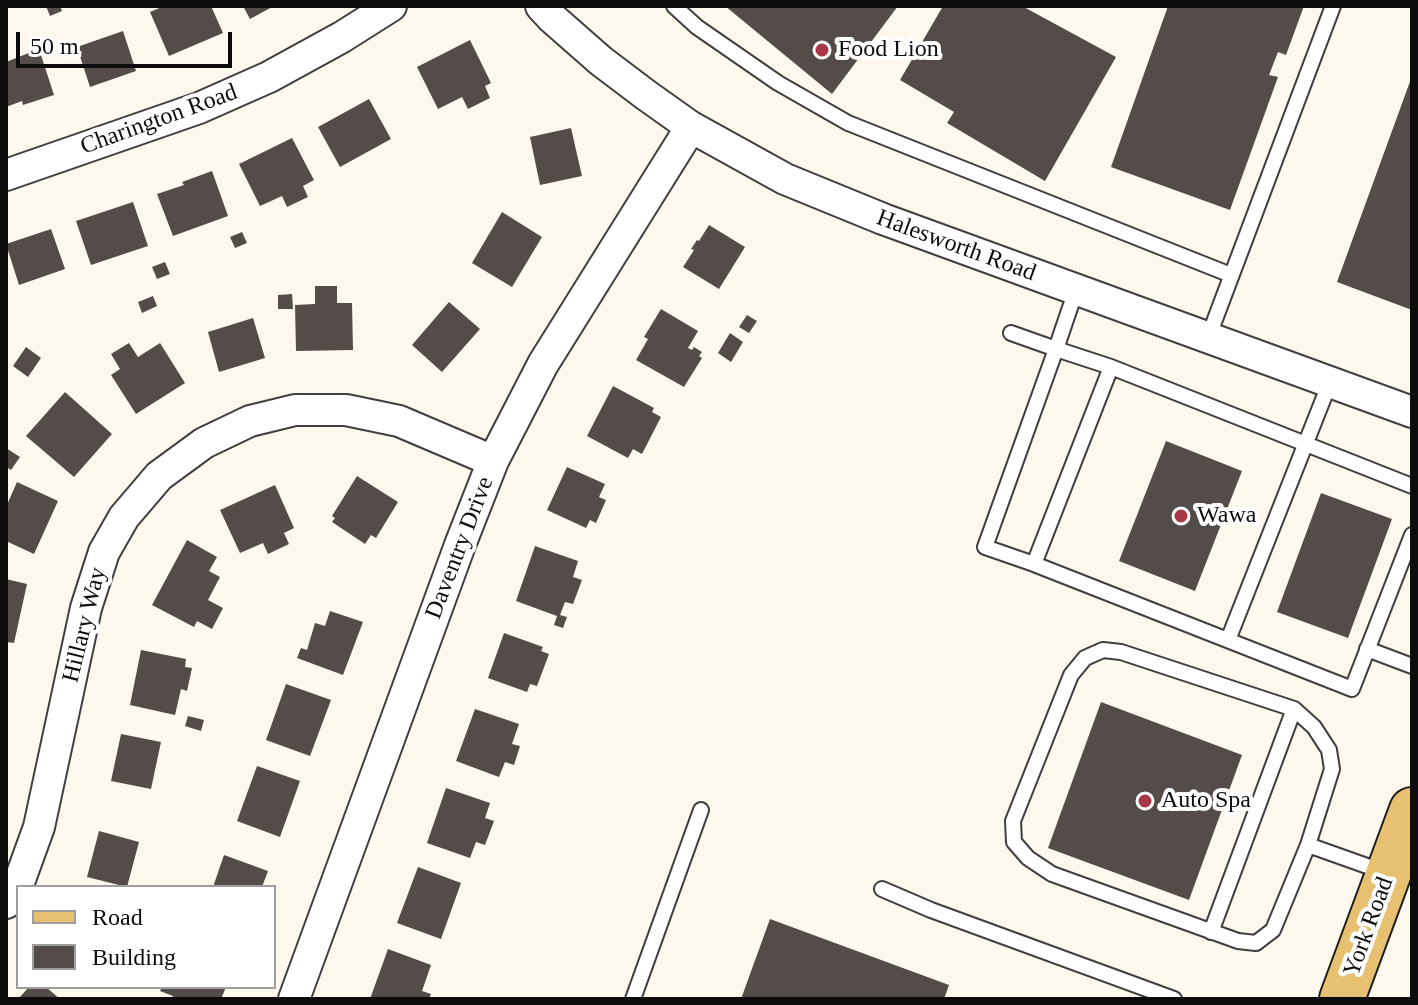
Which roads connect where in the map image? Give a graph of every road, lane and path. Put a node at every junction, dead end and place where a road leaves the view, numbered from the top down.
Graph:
1 (391, 6) edge
2 (541, 6) edge
3 (674, 6) edge
4 (1333, 6) edge
5 (691, 127) junction
6 (6, 175) edge
7 (1231, 275) junction
8 (1076, 290) junction
9 (1011, 333) dead end
10 (1208, 338) junction
11 (1056, 349) junction
12 (1111, 367) junction
13 (1330, 382) junction
14 (1412, 412) edge
15 (1305, 444) junction
16 (493, 461) junction
17 (1412, 486) edge
18 (1412, 535) edge
19 (1034, 564) junction
20 (1228, 640) junction
21 (1367, 649) junction
22 (1412, 666) edge
23 (1294, 709) junction
24 (701, 810) dead end
25 (1412, 810) edge
26 (1308, 845) junction
27 (1389, 874) junction
28 (18, 885) edge
29 (882, 889) dead end
30 (1211, 932) junction
31 (294, 999) edge
32 (633, 999) edge
33 (1174, 999) edge
34 (1342, 999) edge

1 - 6 street, Charington Road
2 - 5 street, Halesworth Road
3 - 7 lane
4 - 7 lane
5 - 8 street, Halesworth Road
5 - 16 street, Daventry Drive
7 - 10 lane
8 - 10 street, Halesworth Road
8 - 11 lane
9 - 11 lane
10 - 13 street, Halesworth Road
11 - 12 lane
11 - 19 lane
12 - 15 lane
12 - 19 lane
13 - 14 street, Halesworth Road
13 - 15 lane
15 - 17 lane
15 - 20 lane
16 - 28 street, Hillary Way
16 - 31 street, Daventry Drive
18 - 21 lane
19 - 20 lane
20 - 21 lane
21 - 22 lane
23 - 26 lane
23 - 30 lane
23 - 30 lane
24 - 32 lane
25 - 27 main road, York Road
26 - 27 lane
26 - 30 lane
27 - 34 main road, York Road
29 - 33 lane

